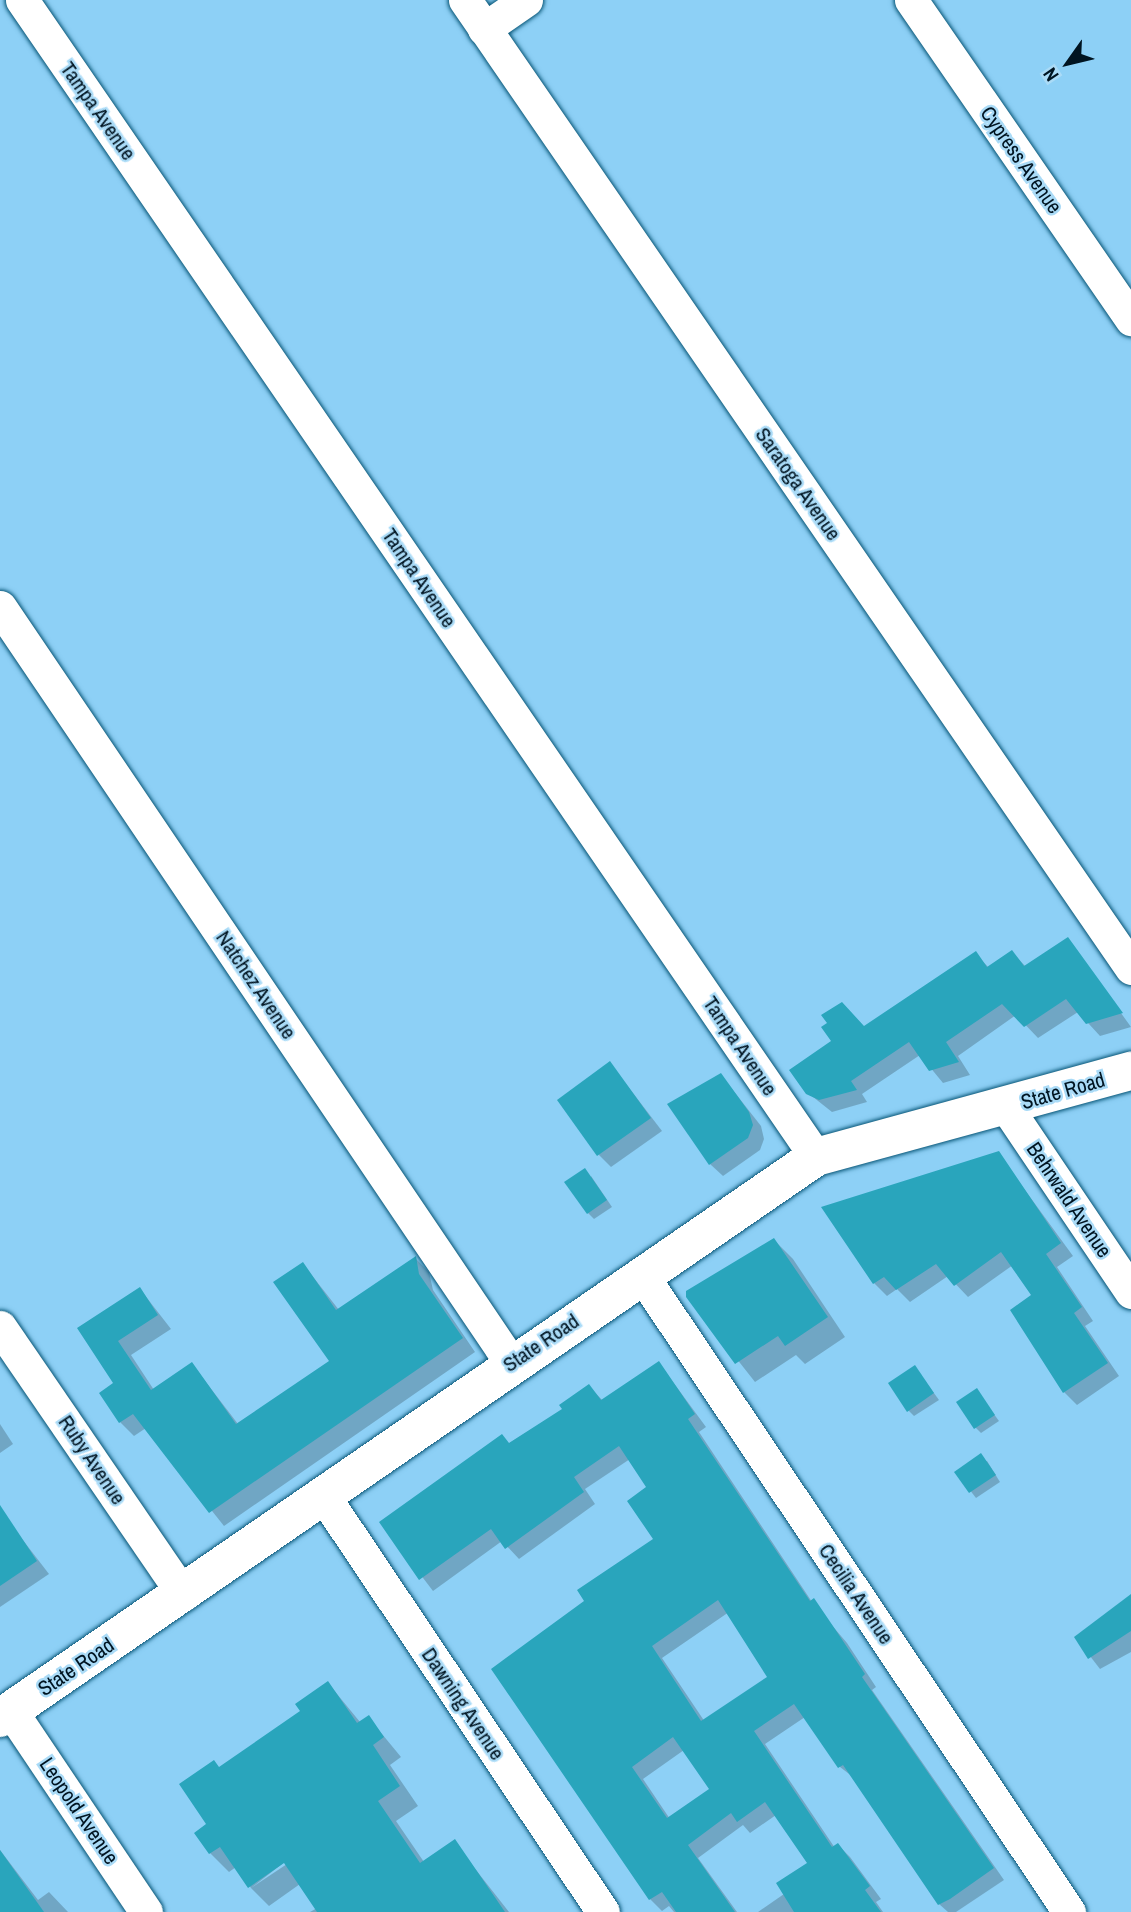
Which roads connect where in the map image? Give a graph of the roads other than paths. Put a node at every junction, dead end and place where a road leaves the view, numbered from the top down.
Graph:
1 (22, 0) edge
2 (465, 0) edge
3 (526, 0) edge
4 (911, 0) edge
5 (484, 29) junction
6 (1131, 319) edge
7 (0, 607) edge
8 (1131, 968) edge
9 (1131, 1071) edge
10 (1007, 1108) junction
11 (816, 1157) junction
12 (642, 1275) junction
13 (1131, 1292) edge
14 (0, 1326) edge
15 (511, 1363) junction
16 (323, 1495) junction
17 (183, 1594) junction
18 (5, 1714) edge
19 (146, 1912) edge
20 (603, 1912) edge
21 (1069, 1912) edge

1 - 11 street, Tampa Avenue
2 - 5 street, Saratoga Avenue
3 - 5 street
4 - 6 street, Cypress Avenue
5 - 8 street, Saratoga Avenue
7 - 15 street, Natchez Avenue
9 - 10 main road, State Road
10 - 11 main road, State Road
10 - 13 street, Behrwald Avenue
11 - 12 main road, State Road
12 - 15 main road, State Road
12 - 21 street, Cecilia Avenue
14 - 17 street, Ruby Avenue
15 - 16 main road, State Road
16 - 17 main road, State Road
16 - 20 street, Dawning Avenue
17 - 18 main road, State Road
18 - 19 street, Leopold Avenue

